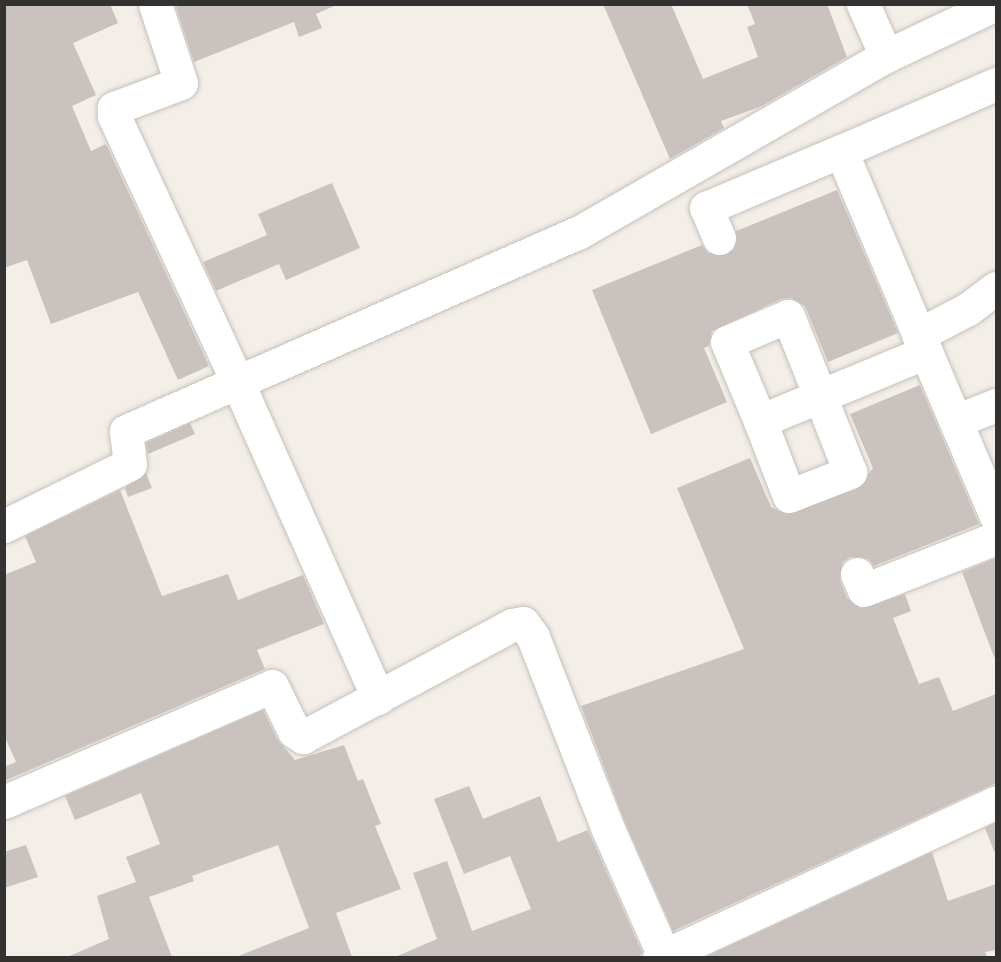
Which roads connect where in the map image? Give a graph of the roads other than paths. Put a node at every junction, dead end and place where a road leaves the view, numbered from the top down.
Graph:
1 (155, 4) edge
2 (862, 4) edge
3 (996, 4) edge
4 (886, 56) junction
5 (996, 84) edge
6 (841, 151) junction
7 (719, 238) dead end
8 (996, 288) edge
9 (922, 343) junction
10 (237, 381) junction
11 (820, 396) junction
12 (996, 405) edge
13 (760, 421) junction
14 (956, 422) junction
15 (996, 516) edge
16 (4, 526) edge
17 (996, 538) edge
18 (857, 574) dead end
19 (378, 698) junction
20 (4, 802) edge
21 (996, 802) edge
22 (662, 957) edge

1 - 10 street
2 - 4 street
3 - 4 street
4 - 10 street
5 - 6 street
6 - 7 street
6 - 9 street
8 - 9 street
9 - 11 street
9 - 14 street
10 - 16 street
10 - 19 street
11 - 13 street
11 - 13 street
11 - 13 street
12 - 14 street
14 - 15 street
17 - 18 street
19 - 20 street
19 - 22 street
21 - 22 street

